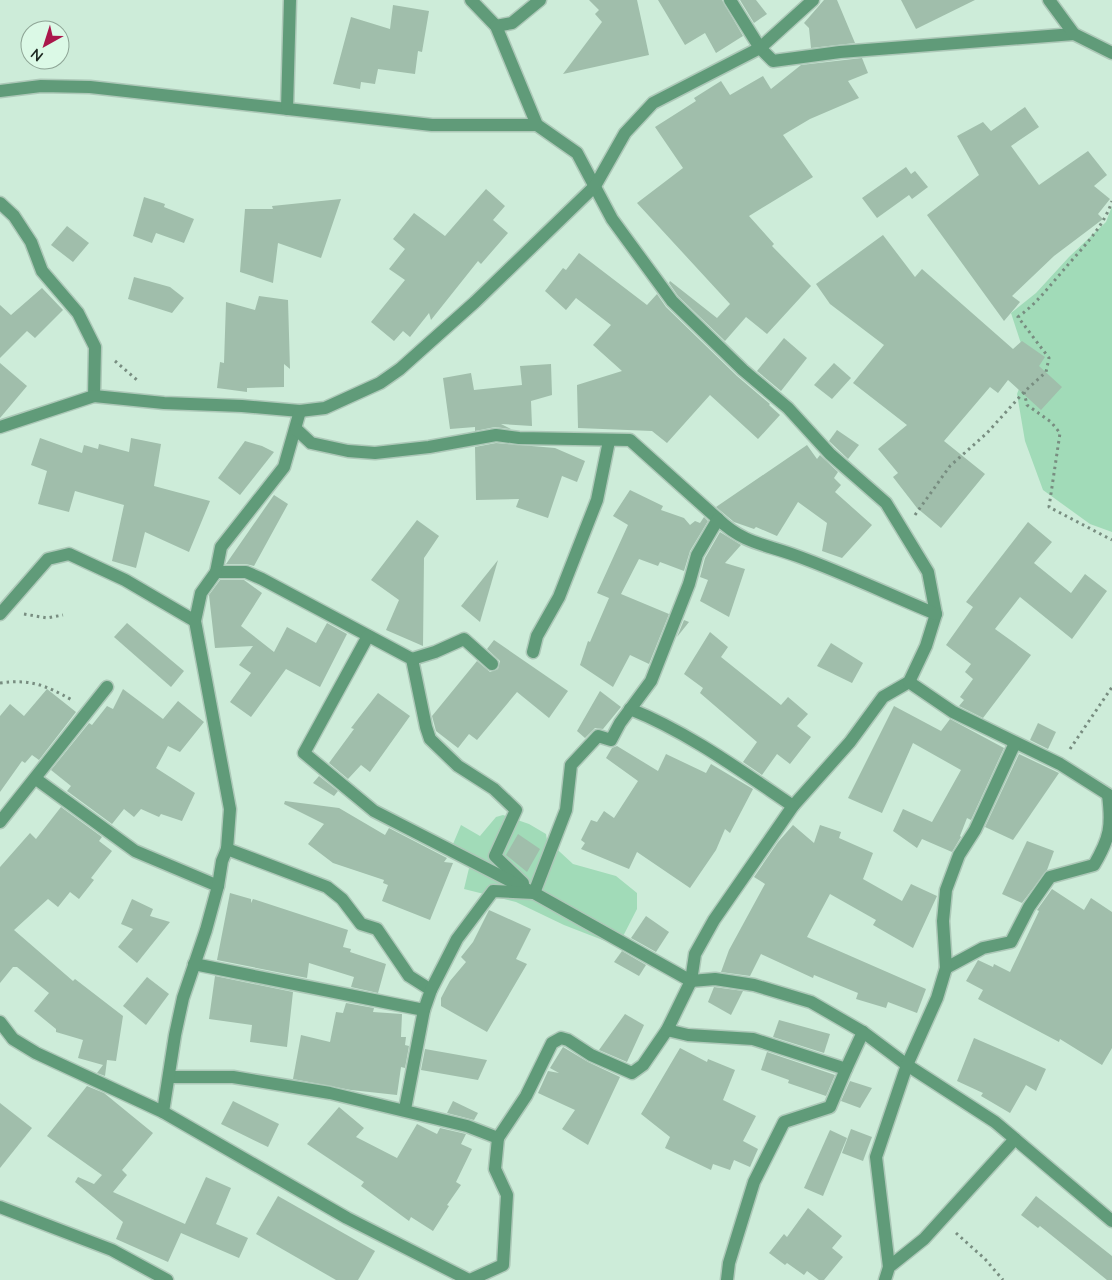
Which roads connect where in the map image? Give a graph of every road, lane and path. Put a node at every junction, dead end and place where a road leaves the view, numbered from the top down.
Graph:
1 (290, 0) edge
2 (471, 0) edge
3 (540, 0) edge
4 (730, 0) edge
5 (813, 0) edge
6 (1049, 0) edge
7 (496, 26) junction
8 (1074, 34) junction
9 (760, 48) junction
10 (1112, 53) edge
11 (0, 91) edge
12 (287, 109) junction
13 (538, 125) junction
14 (595, 186) junction
15 (1112, 201) edge
16 (0, 203) edge
17 (91, 341) junction
18 (1024, 392) junction
19 (94, 396) junction
20 (164, 403) junction
21 (300, 411) junction
22 (0, 427) edge
23 (296, 428) junction
24 (609, 441) junction
25 (718, 519) junction
26 (909, 539) junction
27 (1112, 540) edge
28 (216, 572) junction
29 (1, 614) edge
30 (936, 614) junction
31 (63, 615) dead end
32 (195, 621) junction
33 (368, 636) junction
34 (533, 652) dead end
35 (412, 659) junction
36 (492, 664) dead end
37 (910, 682) junction
38 (0, 683) edge
39 (107, 687) dead end
40 (1112, 687) edge
41 (90, 709) junction
42 (630, 709) junction
43 (1015, 743) junction
44 (1060, 764) junction
45 (36, 779) junction
46 (1110, 796) edge
47 (793, 806) junction
48 (0, 822) edge
49 (228, 849) junction
50 (218, 886) junction
51 (534, 893) junction
52 (194, 964) junction
53 (946, 968) junction
54 (691, 981) junction
55 (432, 990) junction
56 (424, 1010) junction
57 (0, 1022) edge
58 (667, 1030) junction
59 (863, 1032) junction
60 (907, 1064) junction
61 (846, 1069) junction
62 (169, 1077) junction
63 (405, 1109) junction
64 (163, 1112) junction
65 (498, 1138) junction
66 (1015, 1139) junction
67 (0, 1206) edge
68 (942, 1220) junction
69 (1111, 1220) edge
70 (889, 1267) junction
71 (166, 1280) edge
72 (470, 1280) edge
73 (727, 1280) edge
74 (885, 1280) edge
75 (1003, 1280) edge

1 - 12 street
2 - 7 street
3 - 7 street
4 - 9 street
5 - 9 street
6 - 8 street
7 - 13 street
8 - 9 street
8 - 10 street
9 - 14 street
11 - 12 street
12 - 13 street
13 - 14 street
14 - 21 street
14 - 26 street
15 - 18 path
16 - 17 street
17 - 19 street
17 - 20 path
18 - 26 path
18 - 27 path
19 - 20 street
19 - 22 street
20 - 21 street
21 - 23 street
23 - 24 street
23 - 28 street
24 - 25 street
24 - 34 street
25 - 30 street
25 - 42 street
26 - 30 street
28 - 32 street
28 - 33 street
29 - 31 path
29 - 32 street
30 - 37 street
32 - 49 street
33 - 35 street
33 - 51 street
35 - 36 street
35 - 51 street
37 - 43 street
37 - 47 street
38 - 41 path
39 - 41 street
40 - 44 path
41 - 45 street
42 - 47 street
42 - 51 street
43 - 44 street
43 - 53 street
44 - 46 street
45 - 48 street
45 - 50 street
46 - 53 street
47 - 54 street
49 - 50 street
49 - 55 street
50 - 52 street
51 - 54 street
51 - 55 street
52 - 56 street
52 - 62 street
53 - 60 street
54 - 58 street
54 - 59 street
55 - 56 street
56 - 63 street
57 - 64 street
58 - 61 street
58 - 65 street
59 - 60 street
59 - 61 street
60 - 66 street
60 - 70 street
61 - 73 street
62 - 63 street
62 - 64 street
63 - 65 street
64 - 72 street
65 - 72 street
66 - 68 street
66 - 69 street
67 - 71 street
68 - 70 street
68 - 75 path
70 - 74 street

